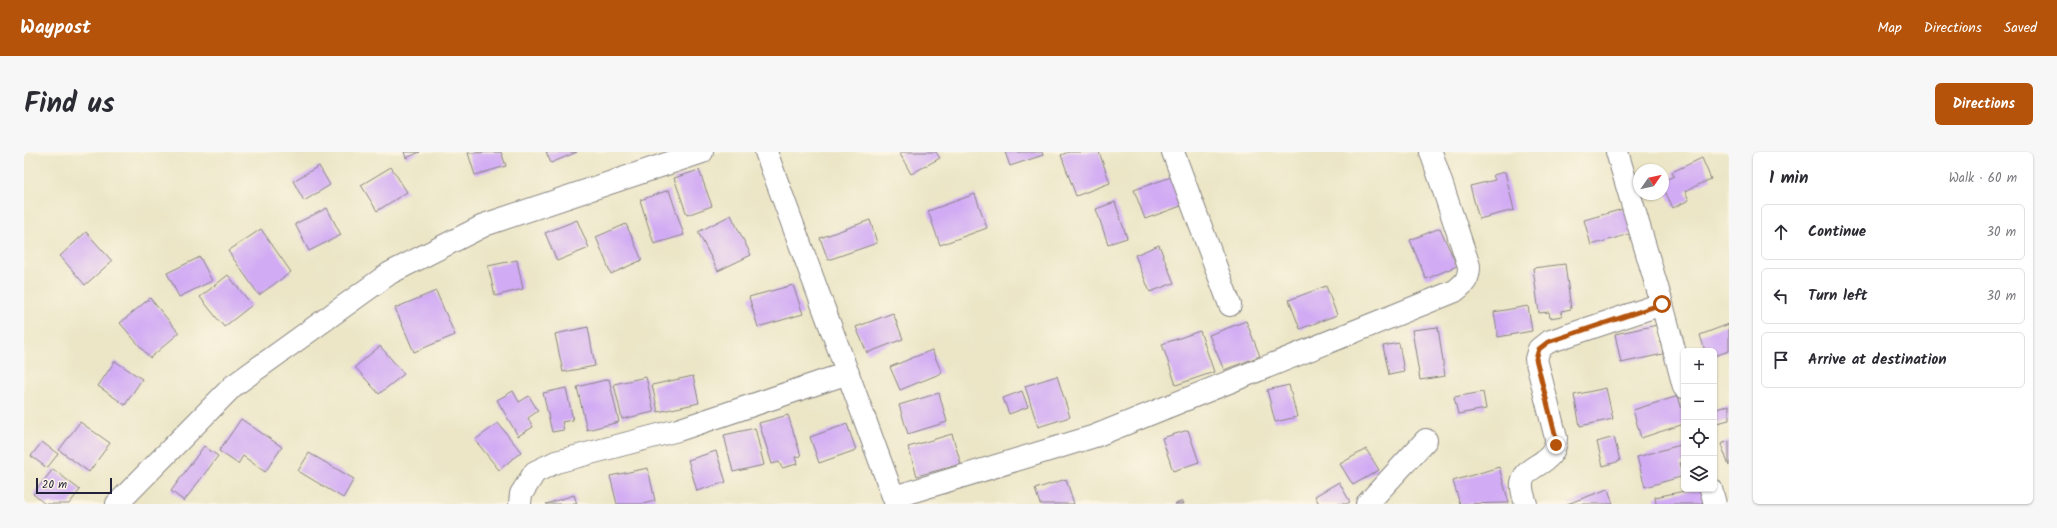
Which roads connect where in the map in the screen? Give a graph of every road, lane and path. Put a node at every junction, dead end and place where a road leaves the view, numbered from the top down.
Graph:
1 (702, 152) edge
2 (766, 152) edge
3 (1173, 152) edge
4 (1431, 152) edge
5 (1617, 152) edge
6 (1662, 304) junction
7 (1230, 305) dead end
8 (848, 373) junction
9 (1683, 384) edge
10 (1426, 440) dead end
11 (1712, 492) edge
12 (895, 501) edge
13 (118, 504) edge
14 (520, 504) edge
15 (1367, 504) edge
16 (1526, 504) edge
17 (1715, 504) edge

1 - 13 street
2 - 8 street
3 - 7 street
4 - 12 street
5 - 6 street
6 - 9 street
6 - 16 street
8 - 12 street
8 - 14 street
10 - 15 street
11 - 17 street

